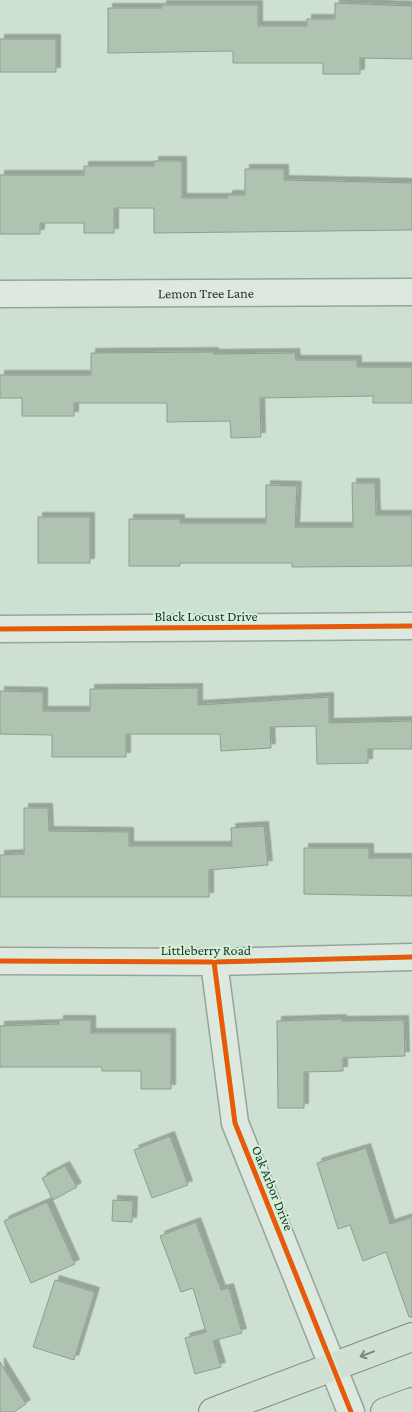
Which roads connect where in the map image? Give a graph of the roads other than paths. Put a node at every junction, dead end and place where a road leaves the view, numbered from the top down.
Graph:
1 (412, 292) edge
2 (0, 294) edge
3 (412, 626) edge
4 (0, 629) edge
5 (412, 957) edge
6 (0, 961) edge
7 (214, 962) junction
8 (412, 1337) edge
9 (333, 1367) junction
10 (412, 1402) edge
11 (213, 1412) edge
12 (351, 1412) edge
13 (385, 1412) edge

1 - 2 street, Lemon Tree Lane
3 - 4 street, Black Locust Drive
5 - 7 street, Littleberry Road
6 - 7 street, Littleberry Road
7 - 9 street, Oak Arbor Drive
8 -> 9 main road
9 - 11 main road
9 - 12 street, Oak Arbor Drive
10 - 13 main road

